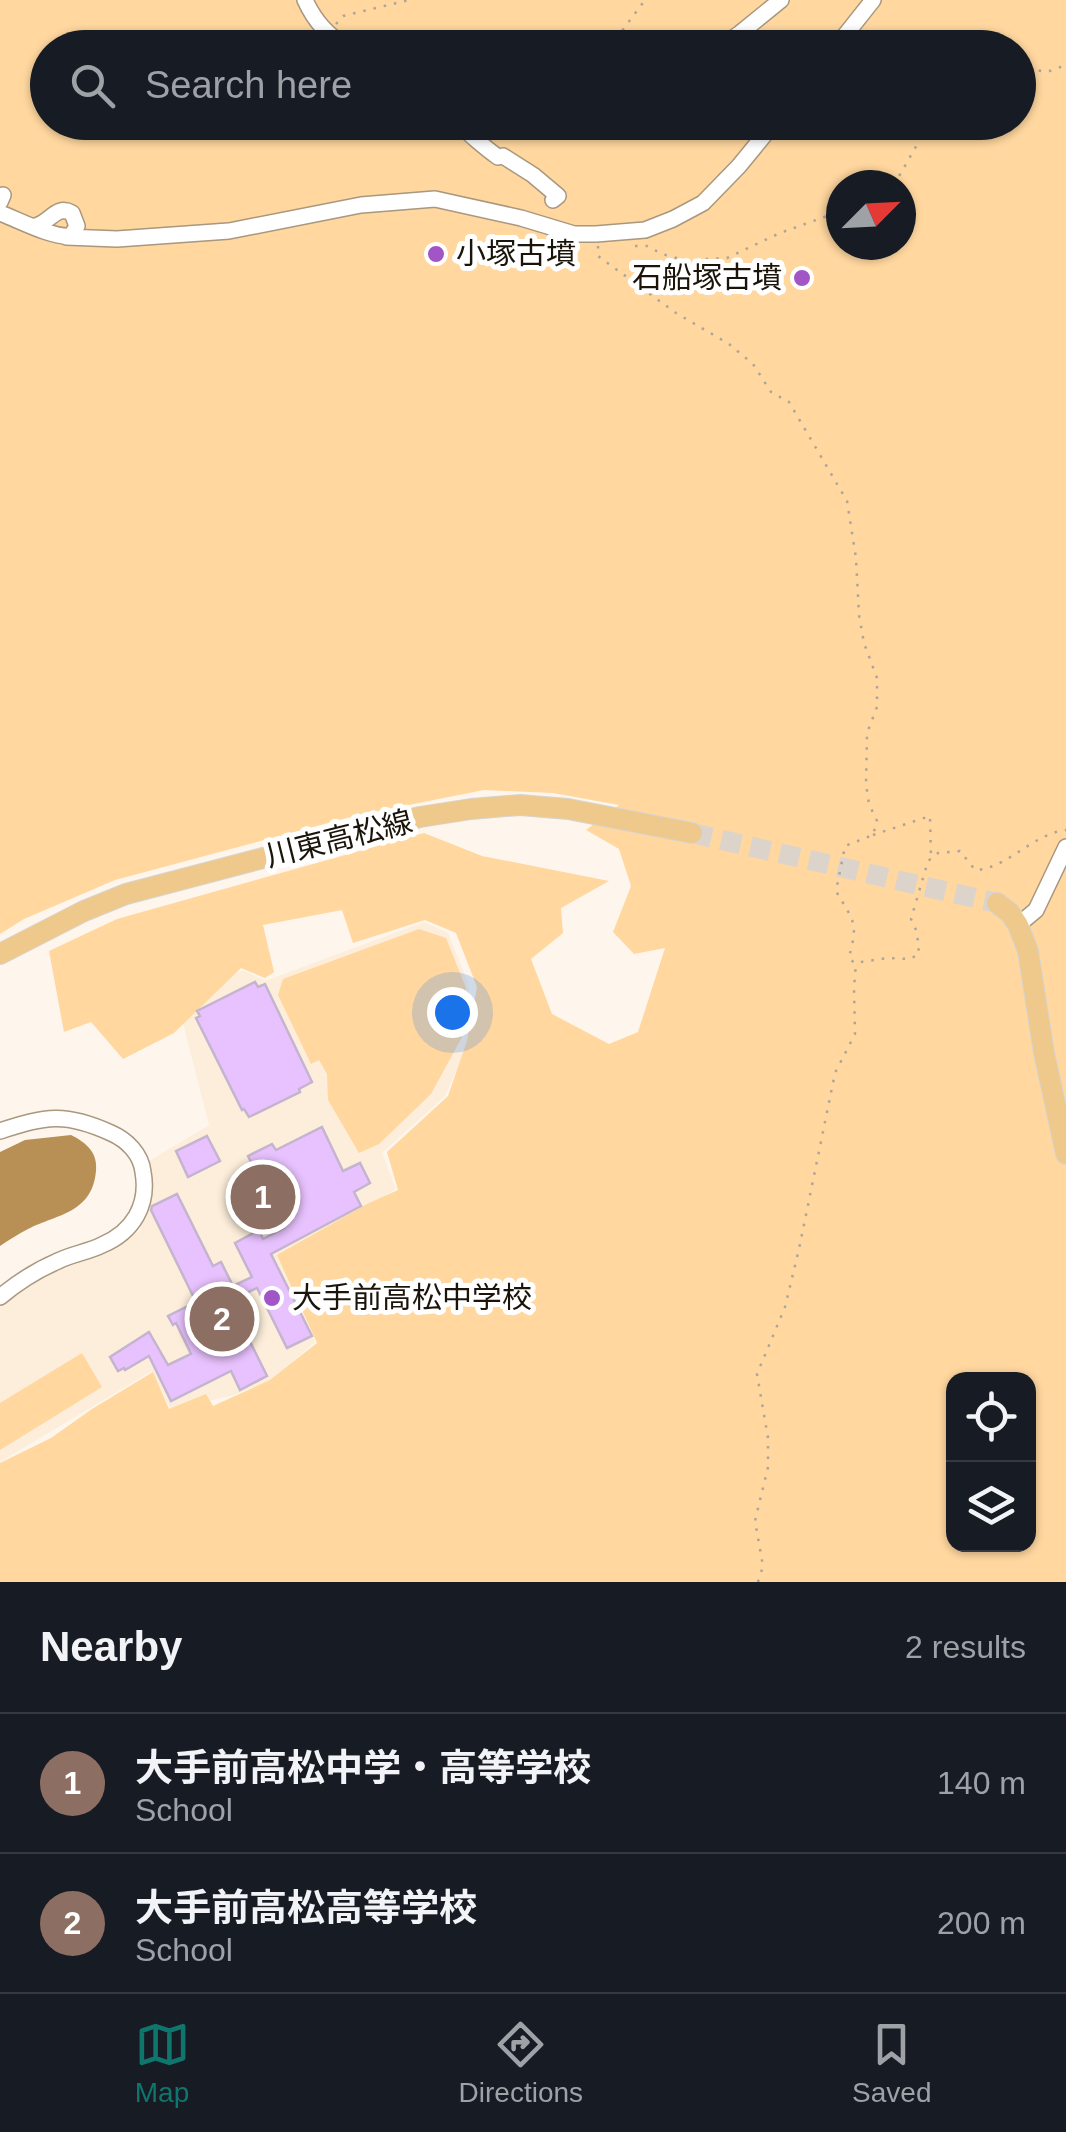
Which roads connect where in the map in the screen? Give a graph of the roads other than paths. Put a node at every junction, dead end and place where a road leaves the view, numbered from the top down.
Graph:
1 (305, 0) edge
2 (780, 0) edge
3 (873, 0) edge
4 (324, 30) edge
5 (745, 30) edge
6 (849, 30) edge
7 (480, 140) edge
8 (760, 140) edge
9 (553, 200) dead end
10 (0, 213) edge
11 (35, 226) junction
12 (66, 238) junction
13 (692, 834) tunnel mouth
14 (1066, 847) edge
15 (997, 903) tunnel mouth
16 (1018, 925) junction
17 (0, 954) edge
18 (0, 1131) edge
19 (1066, 1154) edge
20 (0, 1297) edge

1 - 4 street
2 - 5 street
3 - 6 street
7 - 9 street
8 - 12 street
10 - 11 street
11 - 12 street
11 - 12 street
13 - 17 main road, 川東高松線
14 - 16 street
15 - 16 main road
16 - 19 main road
18 - 20 street

